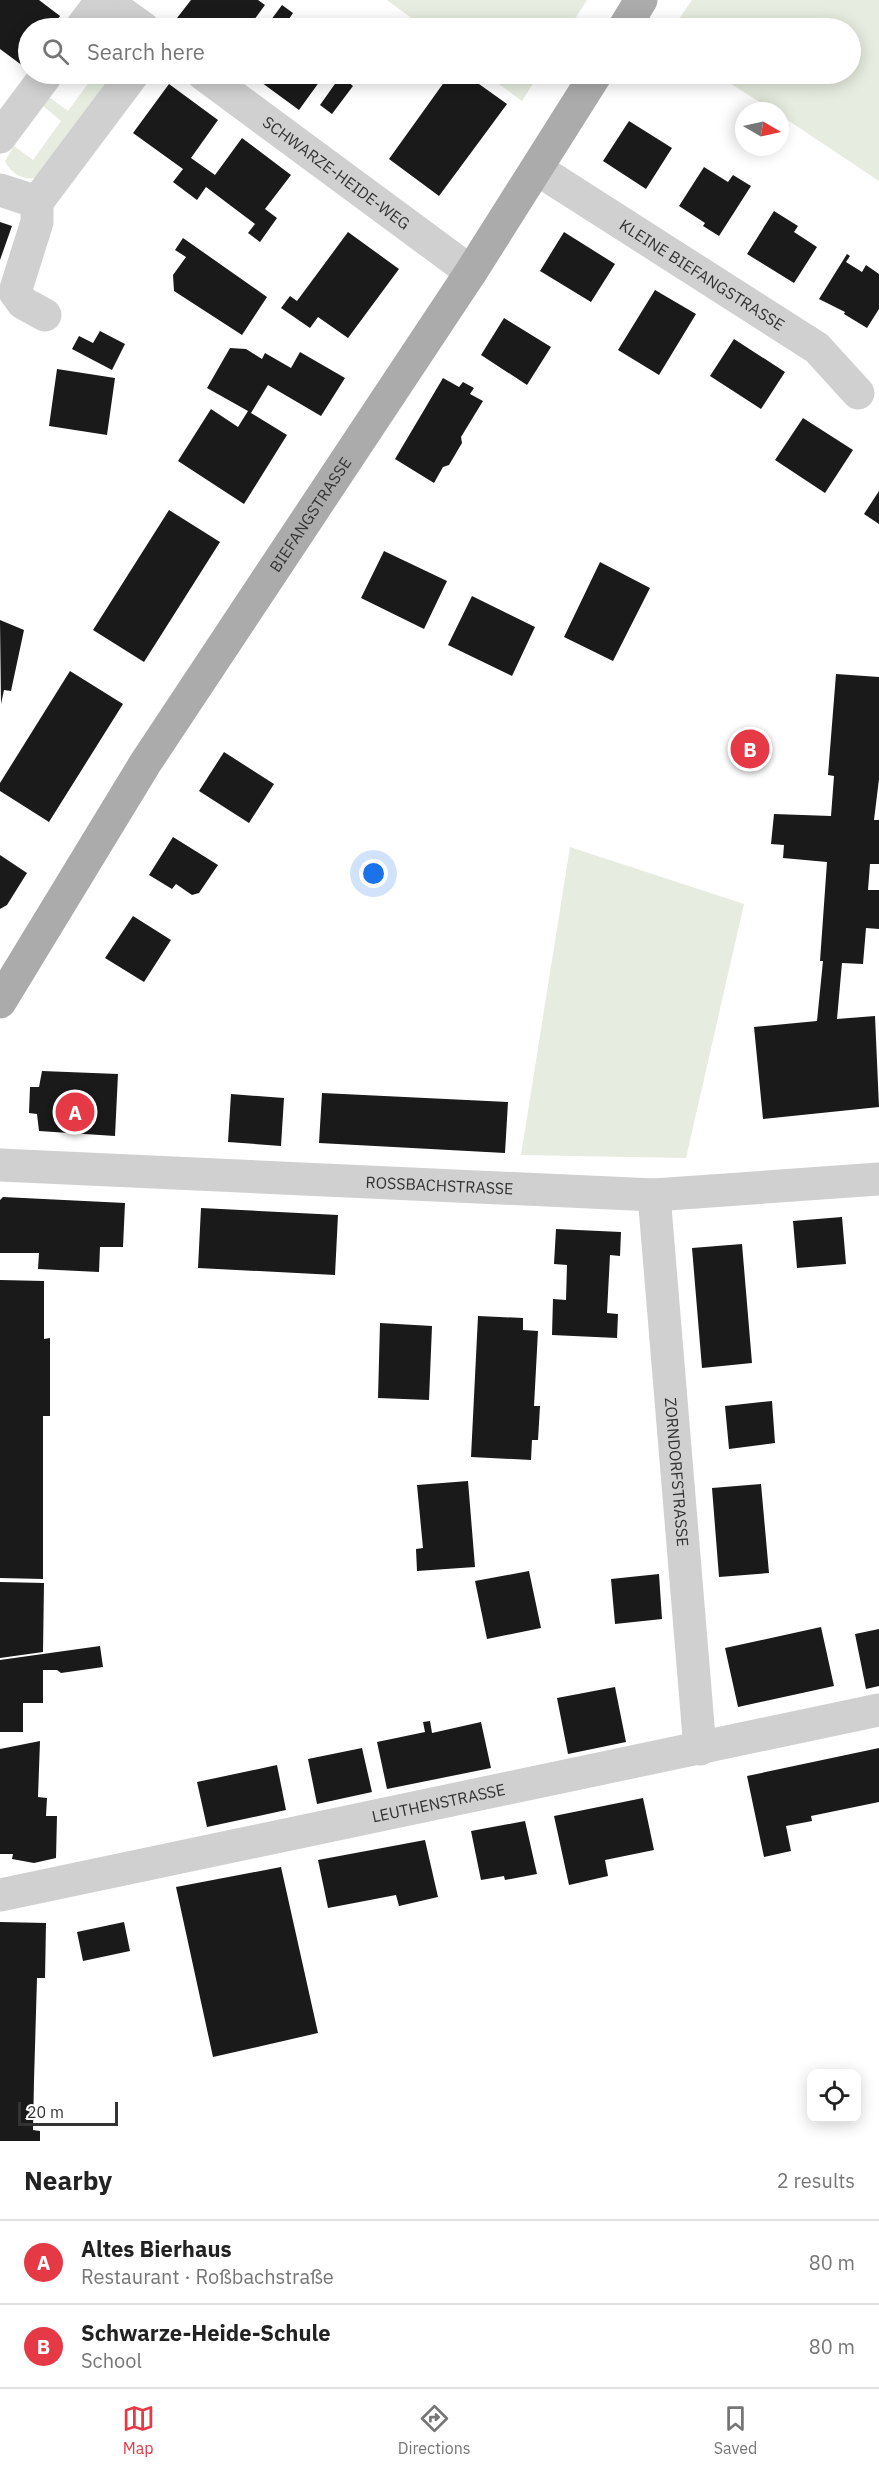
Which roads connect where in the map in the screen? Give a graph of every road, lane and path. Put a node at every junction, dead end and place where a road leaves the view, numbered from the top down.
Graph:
1 (103, 0) edge
2 (642, 0) edge
3 (89, 18) edge
4 (128, 18) edge
5 (630, 18) edge
6 (40, 84) edge
7 (126, 84) edge
8 (217, 84) edge
9 (590, 84) edge
10 (0, 137) edge
11 (537, 169) junction
12 (0, 190) edge
13 (37, 202) junction
14 (471, 272) junction
15 (45, 315) dead end
16 (858, 393) dead end
17 (13, 961) edge
18 (0, 1002) edge
19 (0, 1165) edge
20 (879, 1179) edge
21 (654, 1195) junction
22 (879, 1710) edge
23 (700, 1749) junction
24 (0, 1895) edge

1 - 3 street
1 - 4 street
2 - 5 main road
6 - 10 street
7 - 13 street
8 - 14 street, SCHWARZE-HEIDE-WEG
9 - 11 main road, BIEFANGSTRASSE
11 - 14 main road, BIEFANGSTRASSE
11 - 16 street, KLEINE BIEFANGSTRASSE
12 - 13 street
13 - 15 street
14 - 17 main road, BIEFANGSTRASSE
17 - 18 main road, BIEFANGSTRASSE
19 - 21 street, ROSSBACHSTRASSE
20 - 21 street, ROSSBACHSTRASSE
21 - 23 street, ZORNDORFSTRASSE
22 - 23 street, LEUTHENSTRASSE
23 - 24 street, LEUTHENSTRASSE

